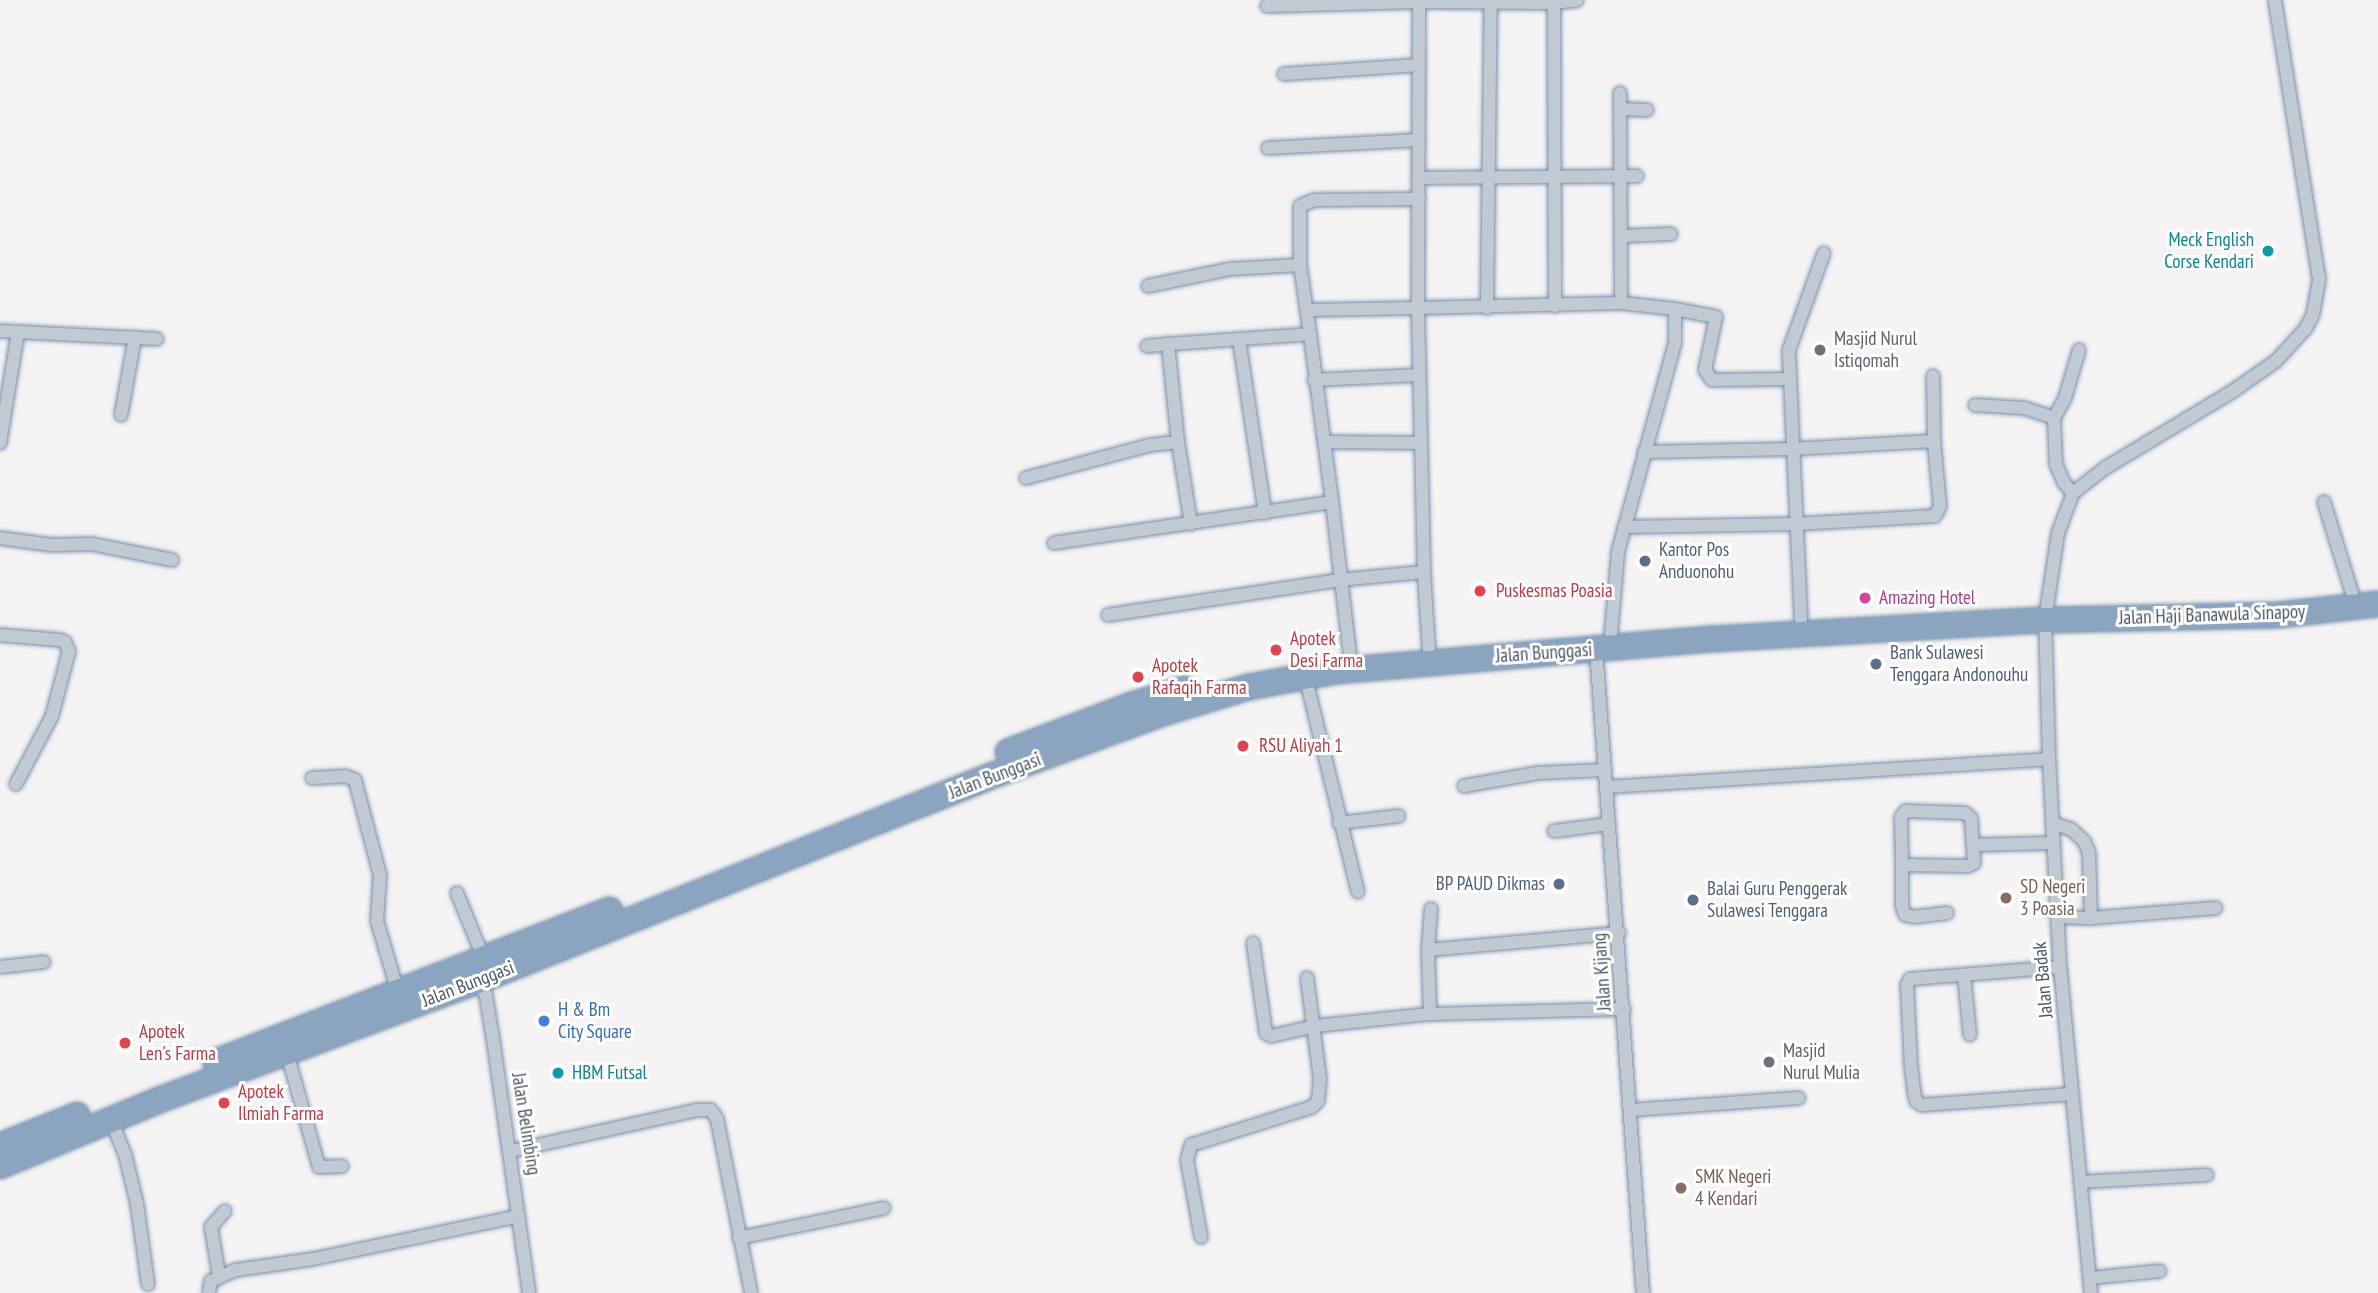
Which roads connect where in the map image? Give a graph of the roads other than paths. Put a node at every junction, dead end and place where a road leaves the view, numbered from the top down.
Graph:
1 (1577, 0) edge
2 (2275, 0) edge
3 (1419, 1) edge
4 (1491, 1) edge
5 (1352, 2) edge
6 (1554, 3) junction
7 (1267, 6) dead end
8 (1419, 65) junction
9 (1284, 74) dead end
10 (1620, 93) dead end
11 (1620, 109) junction
12 (1647, 110) dead end
13 (1419, 140) junction
14 (1268, 148) dead end
15 (1553, 176) junction
16 (1620, 176) junction
17 (1637, 176) dead end
18 (1489, 177) junction
19 (1419, 178) junction
20 (1419, 199) junction
21 (1671, 234) dead end
22 (1621, 236) junction
23 (1824, 253) dead end
24 (1300, 265) junction
25 (1148, 286) dead end
26 (1621, 303) junction
27 (1556, 306) junction
28 (1418, 308) junction
29 (1487, 308) junction
30 (1675, 309) junction
31 (1307, 310) junction
32 (0, 331) edge
33 (18, 332) junction
34 (1310, 334) junction
35 (135, 337) junction
36 (157, 339) dead end
37 (1239, 339) junction
38 (1168, 344) junction
39 (1147, 346) dead end
40 (2079, 350) dead end
41 (1419, 375) junction
42 (1933, 376) dead end
43 (1790, 379) junction
44 (1314, 380) junction
45 (1975, 405) dead end
46 (121, 415) dead end
47 (2054, 418) junction
48 (1934, 441) junction
49 (1178, 442) junction
50 (1324, 442) junction
51 (0, 443) edge
52 (1421, 443) junction
53 (1791, 449) junction
54 (1644, 452) junction
55 (1026, 478) dead end
56 (2073, 494) junction
57 (1332, 502) junction
58 (2324, 502) dead end
59 (1265, 513) junction
60 (1191, 524) junction
61 (1796, 524) junction
62 (1624, 527) junction
63 (0, 538) edge
64 (1054, 543) dead end
65 (173, 560) dead end
66 (1424, 572) junction
67 (1339, 580) junction
68 (2372, 602) edge
69 (2046, 614) junction
70 (1108, 615) dead end
71 (1801, 619) junction
72 (0, 635) edge
73 (1604, 641) junction
74 (1429, 650) junction
75 (1473, 652) junction
76 (1350, 656) junction
77 (1305, 675) junction
78 (1122, 719) junction
79 (2049, 759) junction
80 (1605, 770) junction
81 (312, 778) dead end
82 (16, 784) dead end
83 (1464, 786) dead end
84 (1607, 787) junction
85 (1399, 816) dead end
86 (1339, 823) junction
87 (2052, 823) junction
88 (1609, 824) junction
89 (1554, 831) dead end
90 (2053, 843) junction
91 (1973, 845) junction
92 (1902, 865) junction
93 (1358, 892) dead end
94 (457, 893) dead end
95 (2216, 908) dead end
96 (1431, 909) dead end
97 (1947, 914) dead end
98 (2057, 918) junction
99 (2091, 918) junction
100 (1619, 933) junction
101 (1253, 943) dead end
102 (1429, 950) junction
103 (44, 962) dead end
104 (0, 967) edge
105 (2060, 967) junction
106 (478, 968) junction
107 (1964, 975) junction
108 (1307, 978) dead end
109 (398, 992) junction
110 (1624, 1009) junction
111 (1430, 1014) junction
112 (1315, 1026) junction
113 (1970, 1035) dead end
114 (287, 1053) junction
115 (156, 1093) junction
116 (2073, 1094) junction
117 (1799, 1098) dead end
118 (1631, 1110) junction
119 (111, 1120) junction
120 (0, 1146) edge
121 (511, 1151) junction
122 (0, 1166) edge
123 (342, 1166) dead end
124 (2207, 1175) dead end
125 (2081, 1182) junction
126 (884, 1208) dead end
127 (225, 1211) dead end
128 (520, 1216) junction
129 (1201, 1237) dead end
130 (739, 1238) junction
131 (2160, 1271) dead end
132 (219, 1275) junction
133 (2090, 1278) junction
134 (148, 1284) dead end
135 (209, 1293) edge
136 (529, 1293) edge
137 (751, 1293) edge
138 (1643, 1293) edge
139 (2091, 1293) edge

1 - 6 street
2 - 56 street
3 - 4 street
3 - 5 street
3 - 8 street
4 - 6 street
4 - 18 street
5 - 7 street
6 - 15 street
8 - 9 street
8 - 13 street
10 - 11 street
11 - 12 street
11 - 16 street
13 - 14 street
13 - 19 street
15 - 16 street
15 - 18 street
15 - 27 street
16 - 17 street
16 - 22 street
18 - 19 street
18 - 29 street
19 - 20 street
20 - 24 street
20 - 28 street
21 - 22 street
22 - 26 street
23 - 43 street
24 - 25 street
24 - 31 street
26 - 27 street
26 - 30 street
27 - 29 street
28 - 29 street
28 - 31 street
28 - 41 street
30 - 43 street
30 - 54 street, Jalan Kijang
31 - 34 street
32 - 33 street
33 - 35 street
33 - 51 street
34 - 37 street
34 - 44 street
35 - 36 street
35 - 46 street
37 - 38 street
37 - 59 street
38 - 39 street
38 - 49 street
40 - 47 street
41 - 44 street
41 - 52 street
42 - 48 street
43 - 53 street
44 - 50 street
45 - 47 street
47 - 56 street
48 - 53 street
48 - 61 street
49 - 55 street
49 - 60 street
50 - 52 street
50 - 57 street
52 - 66 street
53 - 54 street
53 - 61 street
54 - 62 street, Jalan Kijang
56 - 69 street, Jalan Badak
57 - 59 street
57 - 67 street
58 - 68 street
59 - 60 street
60 - 64 street
61 - 62 street
61 - 71 street
62 - 73 street, Jalan Kijang
63 - 65 street
66 - 67 street
66 - 74 street
67 - 70 street
67 - 76 street
68 - 69 highway, Jalan Haji Banawula Sinapoy
69 - 71 highway, Jalan Bunggasi
69 - 73 highway, Jalan Bunggasi
69 - 79 street, Jalan Badak
71 - 73 highway, Jalan Bunggasi
72 - 82 street
73 - 75 highway, Jalan Bunggasi
73 - 80 street, Jalan Kijang
74 - 75 highway, Jalan Bunggasi
74 - 76 highway, Jalan Bunggasi
75 - 77 highway, Jalan Bunggasi
76 - 78 highway, Jalan Bunggasi
77 - 78 highway, Jalan Bunggasi
77 - 86 street
78 - 106 highway, Jalan Bunggasi
79 - 84 street
79 - 87 street, Jalan Badak
80 - 83 street
80 - 84 street, Jalan Kijang
81 - 109 street
84 - 88 street, Jalan Kijang
85 - 86 street
86 - 93 street
87 - 90 street, Jalan Badak
87 - 99 street
88 - 89 street
88 - 100 street, Jalan Kijang
90 - 91 street
90 - 98 street, Jalan Badak
91 - 92 street
91 - 92 street
92 - 97 street
94 - 106 street, Jalan Belimbing
95 - 99 street
96 - 102 street
98 - 99 street
98 - 105 street, Jalan Badak
100 - 102 street
100 - 110 street, Jalan Kijang
101 - 112 street
102 - 111 street
103 - 104 street
105 - 107 street
105 - 116 street, Jalan Badak
106 - 109 highway, Jalan Bunggasi
106 - 114 highway, Jalan Bunggasi
106 - 121 street, Jalan Belimbing
107 - 113 street
107 - 116 street
108 - 112 street
109 - 115 highway, Jalan Bunggasi
110 - 111 street
110 - 118 street, Jalan Kijang
111 - 112 street
112 - 129 street
114 - 115 highway, Jalan Bunggasi
114 - 123 street
115 - 119 highway, Jalan Bunggasi
115 - 120 highway, Jalan Bunggasi
116 - 125 street, Jalan Badak
117 - 118 street
118 - 138 street, Jalan Kijang
119 - 122 highway, Jalan Bunggasi
119 - 134 street
121 - 128 street, Jalan Belimbing
121 - 130 street
124 - 125 street
125 - 133 street, Jalan Badak
126 - 130 street
127 - 132 street
128 - 132 street
128 - 136 street, Jalan Belimbing
130 - 137 street
131 - 133 street
132 - 135 street
133 - 139 street, Jalan Badak

